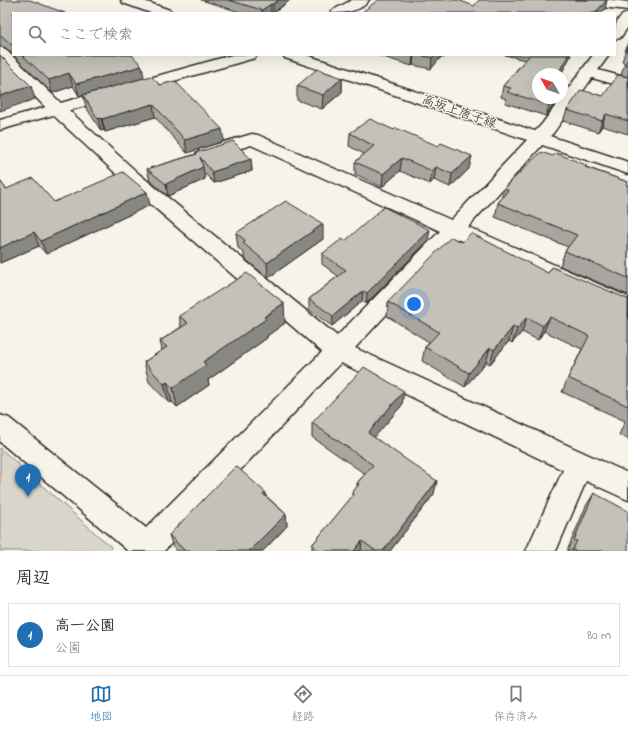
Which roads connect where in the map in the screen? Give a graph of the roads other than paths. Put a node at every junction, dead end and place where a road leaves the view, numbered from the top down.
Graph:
1 (128, 0) edge
2 (362, 0) edge
3 (574, 0) edge
4 (628, 6) edge
5 (162, 12) edge
6 (340, 12) edge
7 (628, 17) edge
8 (616, 34) edge
9 (0, 52) edge
10 (245, 56) edge
11 (294, 56) edge
12 (600, 56) edge
13 (589, 72) junction
14 (628, 83) edge
15 (57, 109) junction
16 (0, 125) edge
17 (539, 138) junction
18 (192, 158) edge
19 (628, 168) edge
20 (154, 171) edge
21 (132, 178) junction
22 (455, 230) junction
23 (628, 308) edge
24 (338, 351) junction
25 (0, 426) edge
26 (579, 464) junction
27 (628, 487) edge
28 (145, 549) edge
29 (541, 551) edge

1 - 5 street
2 - 6 street
3 - 4 street
7 - 8 street
9 - 15 street
10 - 15 street
11 - 17 street, 高坂上唐子線
12 - 13 street
13 - 14 street
13 - 17 street
15 - 16 street
15 - 21 street
17 - 19 street, 高坂上唐子線
17 - 22 street
18 - 22 street
20 - 21 street
21 - 24 street
22 - 23 street
22 - 24 street
24 - 26 street
24 - 28 street
25 - 28 street
26 - 27 street
26 - 29 street

